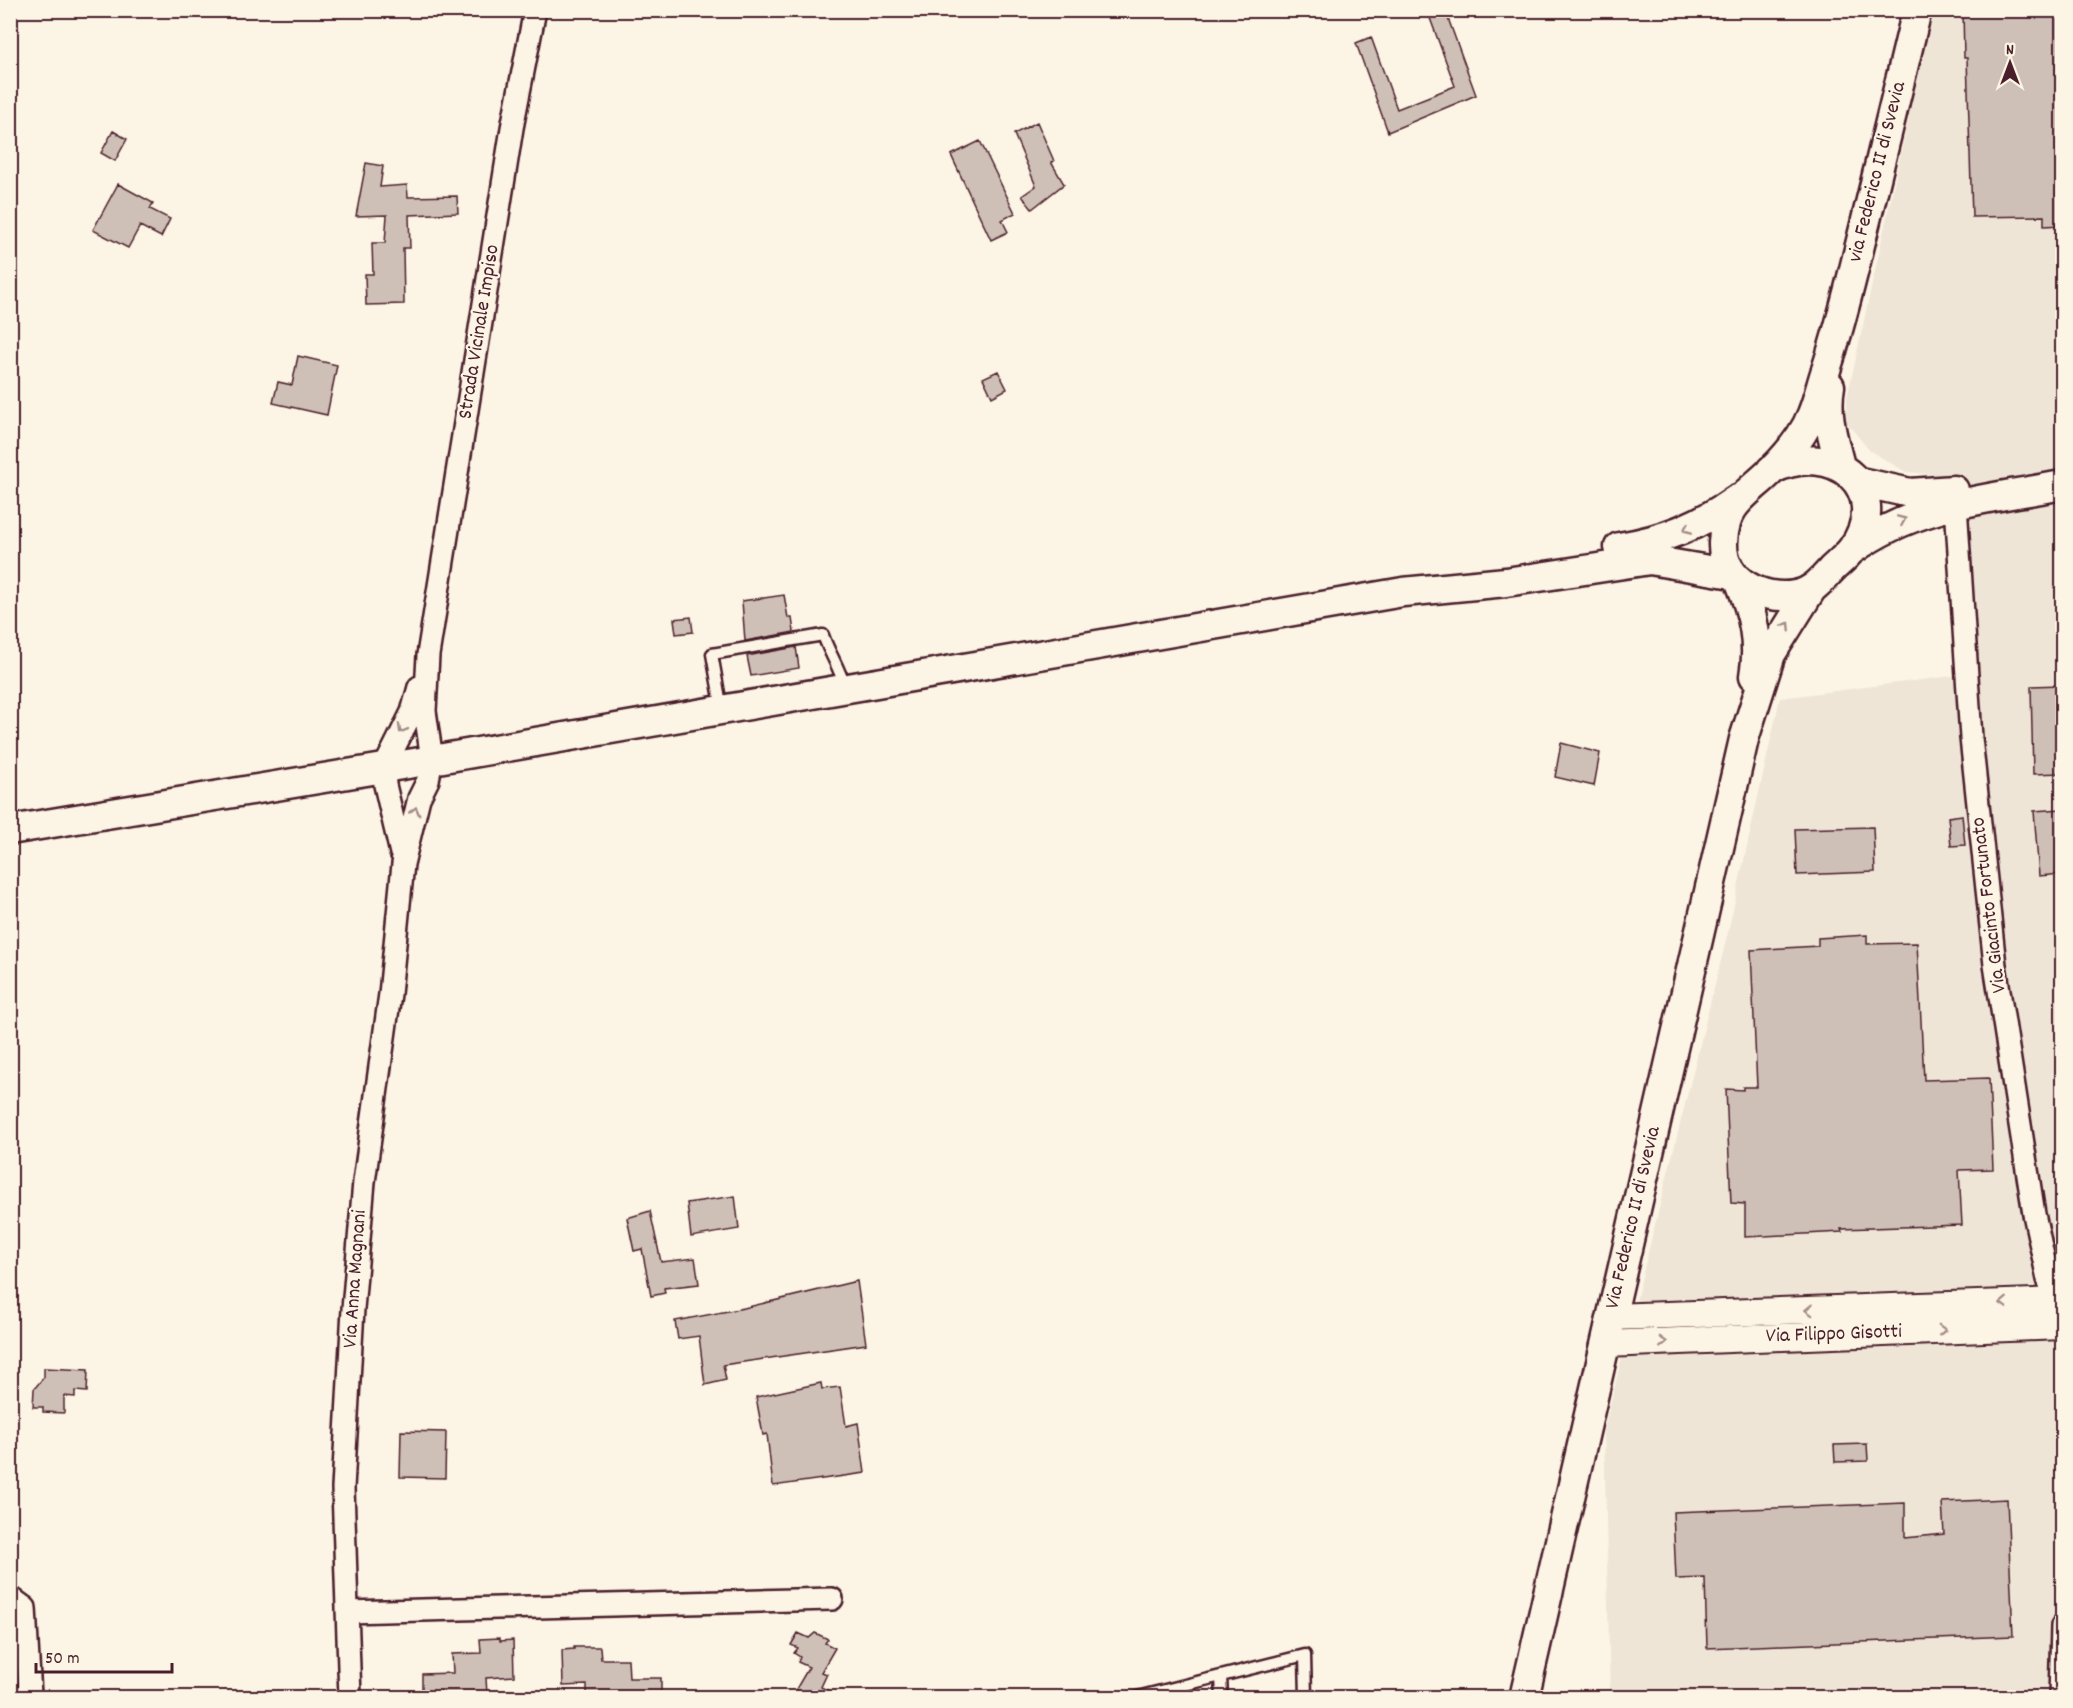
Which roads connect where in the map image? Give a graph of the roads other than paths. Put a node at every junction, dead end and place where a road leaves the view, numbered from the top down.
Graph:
1 (535, 10) edge
2 (1917, 10) edge
3 (1838, 333) junction
4 (1771, 470) junction
5 (2062, 472) edge
6 (1848, 474) junction
7 (2062, 485) edge
8 (1737, 499) junction
9 (1956, 505) junction
10 (1852, 550) junction
11 (1736, 578) junction
12 (1811, 590) junction
13 (1403, 592) junction
14 (429, 655) junction
15 (845, 688) junction
16 (722, 710) junction
17 (1744, 739) junction
18 (432, 760) junction
19 (384, 768) junction
20 (18, 830) edge
21 (403, 864) junction
22 (2061, 1313) edge
23 (1611, 1317) junction
24 (1605, 1344) junction
25 (10, 1597) edge
26 (832, 1599) dead end
27 (347, 1612) junction
28 (2062, 1626) edge
29 (1221, 1676) junction
30 (30, 1695) dead end
31 (350, 1698) edge
32 (1133, 1698) edge
33 (1222, 1698) edge
34 (1306, 1698) edge
35 (1524, 1698) edge
36 (2060, 1698) edge

1 - 14 street, Strada Vicinale Impiso
2 - 3 main road, via Federico II di Svevia
3 - 4 main road
3 - 6 main road
4 - 6 main road
4 - 8 main road
5 - 6 main road
6 - 10 main road
7 - 9 main road
8 - 11 main road
8 -> 13 main road
10 -> 9 main road
9 - 22 street, Via Giacinto Fortunato
10 - 12 main road
11 - 12 main road
11 - 13 main road
11 - 17 main road
17 -> 12 main road
13 - 15 main road
14 - 18 street
14 -> 19 street
15 - 16 main road
15 - 16 lane
16 - 18 main road
17 - 23 main road, Via Federico II di Svevia
18 - 19 main road
21 -> 18 street, Via Anna Magnani
19 - 20 main road
19 - 21 street, Via Anna Magnani
21 - 27 street, Via Anna Magnani
22 -> 23 street, Via Filippo Gisotti
24 -> 22 street, Via Filippo Gisotti
23 - 24 main road, Via Federico II di Svevia
24 - 35 main road, Via Federico II di Svevia
25 - 30 street
26 - 27 street
27 - 31 street, Via Anna Magnani
28 - 36 street
29 - 32 lane
29 - 33 lane
29 - 34 lane

